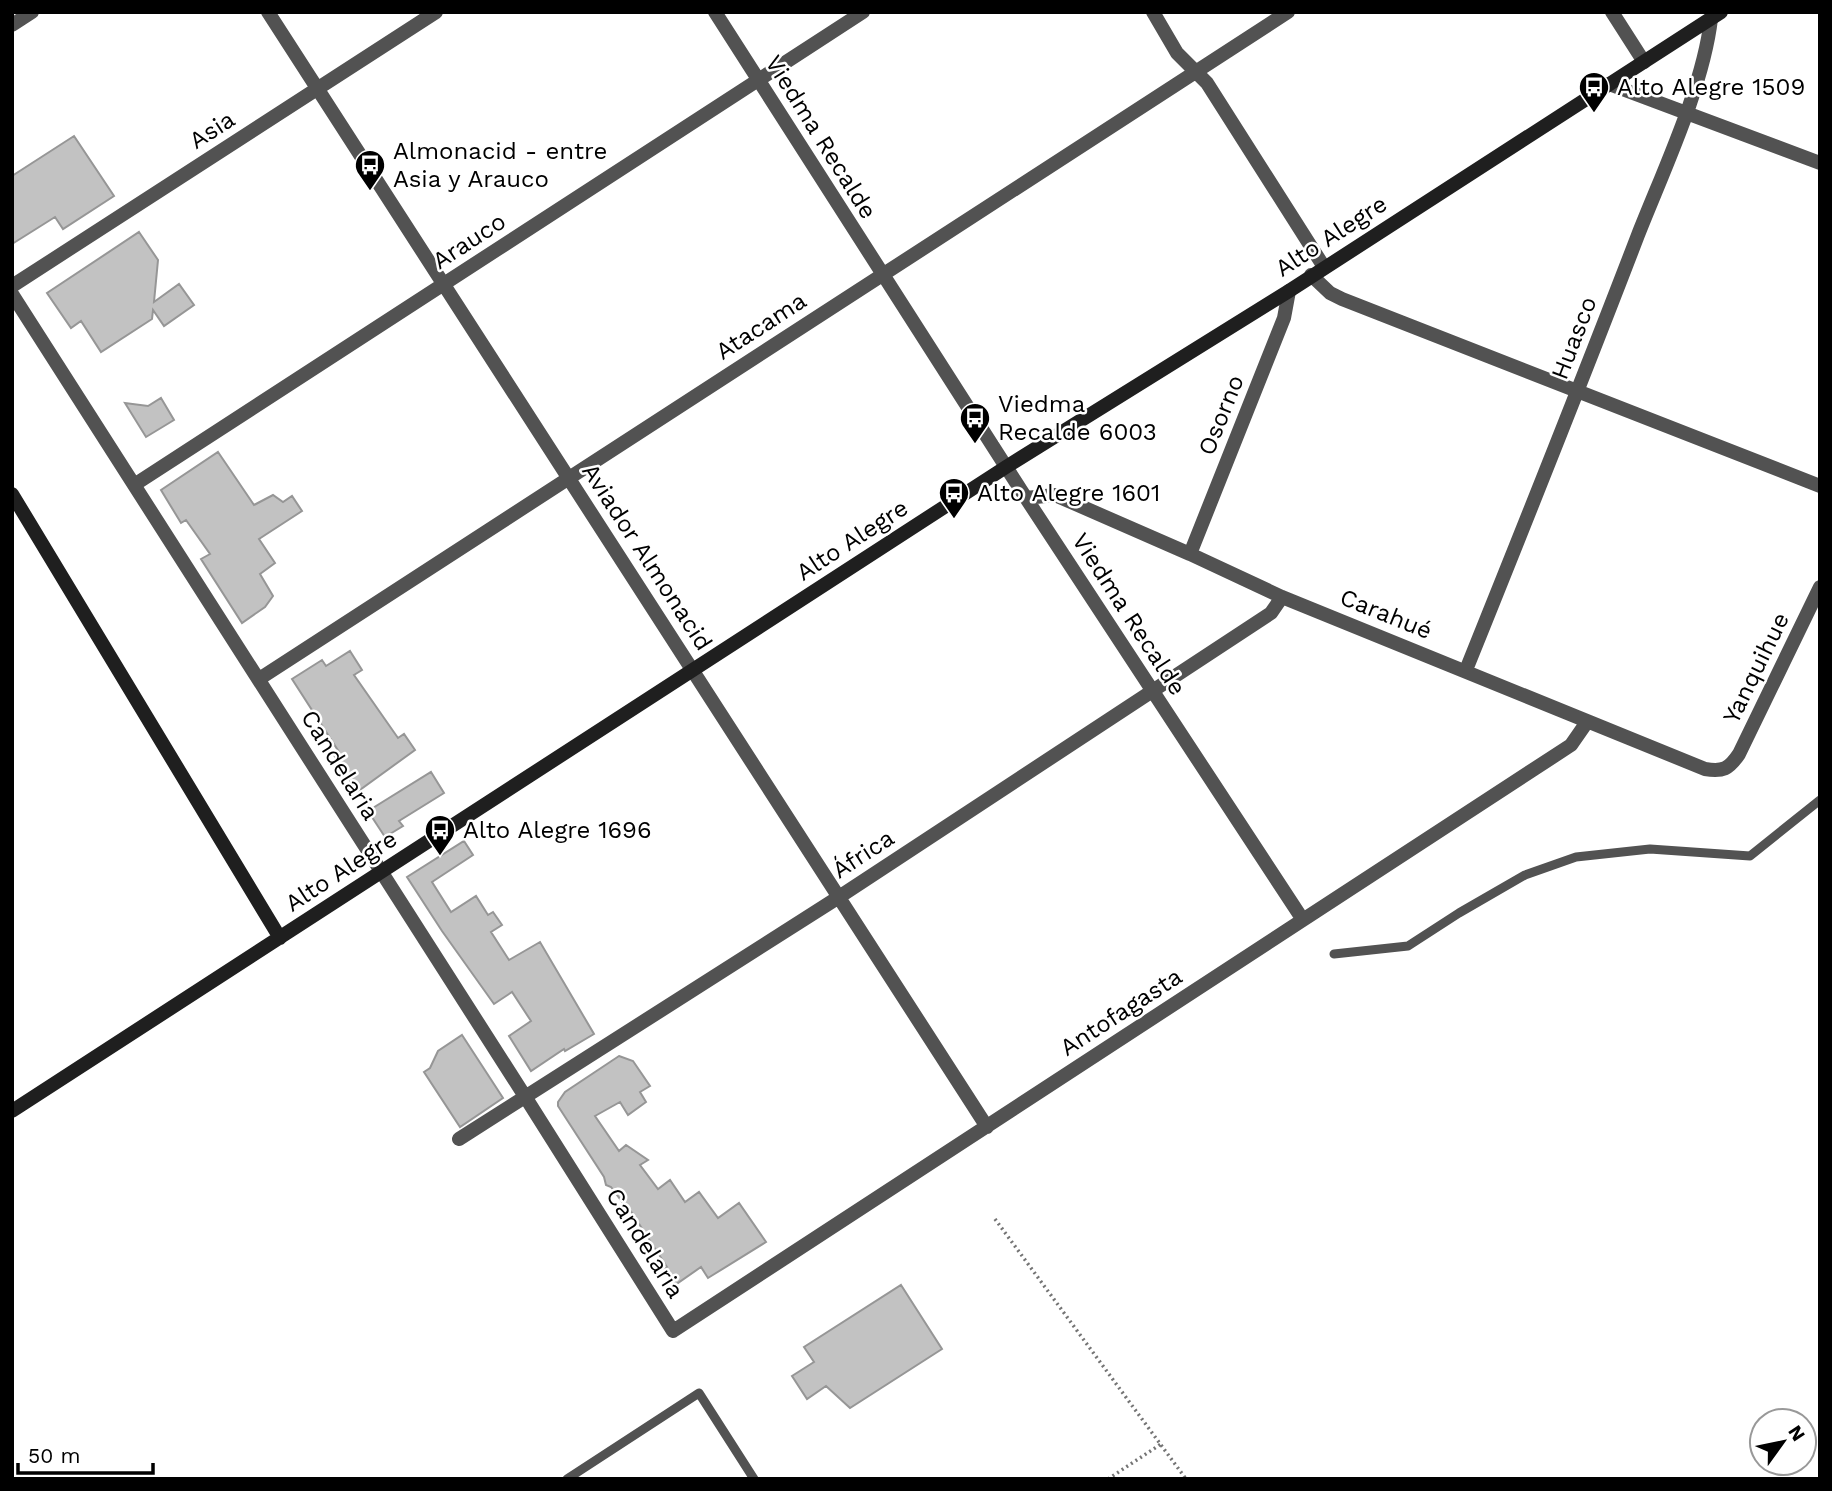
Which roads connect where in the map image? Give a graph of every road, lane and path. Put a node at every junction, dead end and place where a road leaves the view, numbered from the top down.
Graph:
1 (32, 12) edge
2 (268, 12) edge
3 (436, 12) edge
4 (715, 12) edge
5 (863, 12) edge
6 (1153, 12) edge
7 (1288, 12) edge
8 (1612, 12) edge
9 (1716, 15) edge
10 (12, 25) edge
11 (1644, 62) junction
12 (1195, 72) junction
13 (758, 81) junction
14 (1609, 85) junction
15 (317, 90) junction
16 (1685, 112) junction
17 (1820, 163) edge
18 (1324, 267) junction
19 (882, 274) junction
20 (1311, 275) junction
21 (443, 285) junction
22 (12, 286) edge
23 (1289, 291) junction
24 (12, 294) edge
25 (1578, 392) junction
26 (1006, 467) junction
27 (569, 479) junction
28 (134, 485) junction
29 (1820, 486) edge
30 (12, 494) edge
31 (1026, 498) junction
32 (1190, 554) junction
33 (1820, 587) edge
34 (1282, 597) junction
35 (694, 670) junction
36 (1466, 670) junction
37 (259, 680) junction
38 (1152, 692) junction
39 (1587, 722) junction
40 (1730, 767) joint
41 (1820, 800) edge
42 (381, 872) junction
43 (839, 897) junction
44 (1303, 920) junction
45 (280, 938) junction
46 (1334, 954) dead end
47 (526, 1098) junction
48 (12, 1111) edge
49 (987, 1128) junction
50 (459, 1139) dead end
51 (995, 1219) dead end
52 (673, 1331) joint
53 (1161, 1444) junction
54 (567, 1479) edge
55 (754, 1479) edge
56 (1108, 1479) edge
57 (1186, 1479) edge

1 - 10 street
2 - 15 street, Aviador Almonacid
3 - 15 street, Asia
4 - 13 street, Viedma Recalde
5 - 13 street, Arauco
6 - 12 street
7 - 12 street, Atacama
8 - 11 street
9 - 11 main road, Alto Alegre
9 - 16 street, Huasco
11 - 14 main road, Alto Alegre
12 - 18 street
12 - 19 street, Atacama
13 - 19 street, Viedma Recalde
13 - 21 street, Arauco
14 - 16 street
14 - 18 main road, Alto Alegre
15 - 21 street, Aviador Almonacid
15 - 22 street, Asia
16 - 17 street
16 - 25 street, Huasco
18 - 20 main road, Alto Alegre
19 - 26 street, Viedma Recalde
19 - 27 street, Atacama
20 - 23 main road, Alto Alegre
20 - 25 street
21 - 27 street, Aviador Almonacid
21 - 28 street, Arauco
23 - 26 main road, Alto Alegre
23 - 32 street, Osorno
24 - 28 street, Candelaria
25 - 29 street
25 - 36 street, Huasco
26 - 31 street, Viedma Recalde
26 - 35 main road, Alto Alegre
27 - 35 street, Aviador Almonacid
27 - 37 street, Atacama
28 - 37 street, Candelaria
30 - 45 main road
31 - 32 street, Carahué
31 - 38 street, Viedma Recalde
32 - 34 street, Carahué
33 - 40 street, Yanquihue
34 - 36 street, Carahué
34 - 38 street, África
35 - 42 main road, Alto Alegre
35 - 43 street, Aviador Almonacid
36 - 39 street, Carahué
37 - 42 street, Candelaria
38 - 43 street, África
38 - 44 street, Viedma Recalde
39 - 40 street, Carahué
39 - 44 street, Antofagasta
41 - 46 lane
42 - 45 main road, Alto Alegre
42 - 47 street, Candelaria
43 - 47 street, África
43 - 49 street, Aviador Almonacid
44 - 49 street, Antofagasta
45 - 48 main road, Alto Alegre
47 - 50 street, África
47 - 52 street, Candelaria
49 - 52 street, Antofagasta
51 - 53 path
53 - 56 path
53 - 57 path
54 - 55 lane

